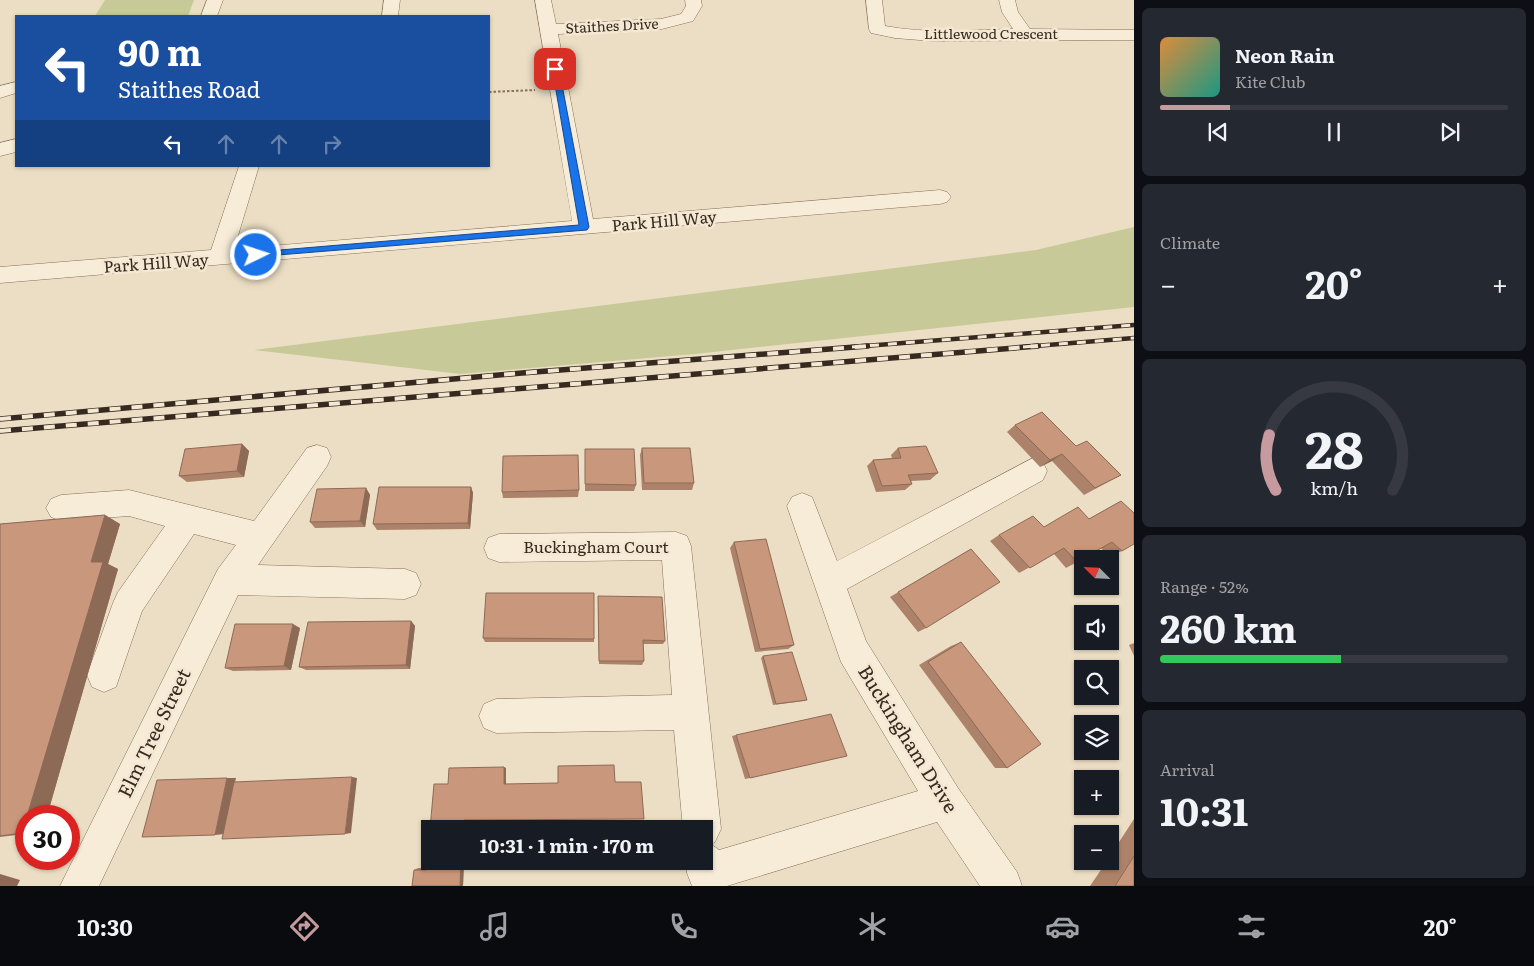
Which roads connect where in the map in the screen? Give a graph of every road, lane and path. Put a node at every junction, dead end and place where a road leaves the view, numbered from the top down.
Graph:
1 (215, 0) edge
2 (392, 0) edge
3 (543, 0) edge
4 (693, 0) edge
5 (874, 0) edge
6 (1007, 0) edge
7 (209, 15) edge
8 (390, 15) edge
9 (547, 30) junction
10 (1025, 34) junction
11 (1134, 35) edge
12 (15, 88) edge
13 (558, 88) junction
14 (0, 92) edge
15 (490, 92) edge
16 (15, 145) edge
17 (0, 150) edge
18 (249, 167) edge
19 (940, 197) dead end
20 (584, 227) junction
21 (220, 258) junction
22 (0, 275) edge
23 (317, 457) dead end
24 (1033, 471) dead end
25 (802, 506) dead end
26 (61, 508) dead end
27 (187, 519) junction
28 (261, 536) junction
29 (499, 548) dead end
30 (229, 580) junction
31 (829, 582) junction
32 (405, 584) dead end
33 (104, 675) dead end
34 (690, 712) junction
35 (496, 716) dead end
36 (945, 800) junction
37 (701, 820) edge
38 (706, 870) edge
39 (79, 886) edge
40 (1003, 886) edge

1 - 7 street
2 - 8 street
3 - 9 street
4 - 9 street, Staithes Drive
5 - 10 street, Littlewood Crescent
6 - 10 street
9 - 13 street
10 - 11 street, Littlewood Crescent
12 - 14 street
13 - 15 path
13 - 20 street
16 - 17 street
18 - 21 street
19 - 20 street, Park Hill Way
20 - 21 street, Park Hill Way
21 - 22 street, Park Hill Way
23 - 28 street, Elm Tree Street
24 - 31 street
25 - 31 street, Buckingham Drive
26 - 27 street
27 - 28 street
27 - 33 street
28 - 30 street, Elm Tree Street
29 - 34 street, Buckingham Court
30 - 32 street
30 - 39 street, Elm Tree Street
31 - 36 street, Buckingham Drive
34 - 35 street
34 - 37 street, Buckingham Court
36 - 38 street
36 - 40 street, Buckingham Drive

